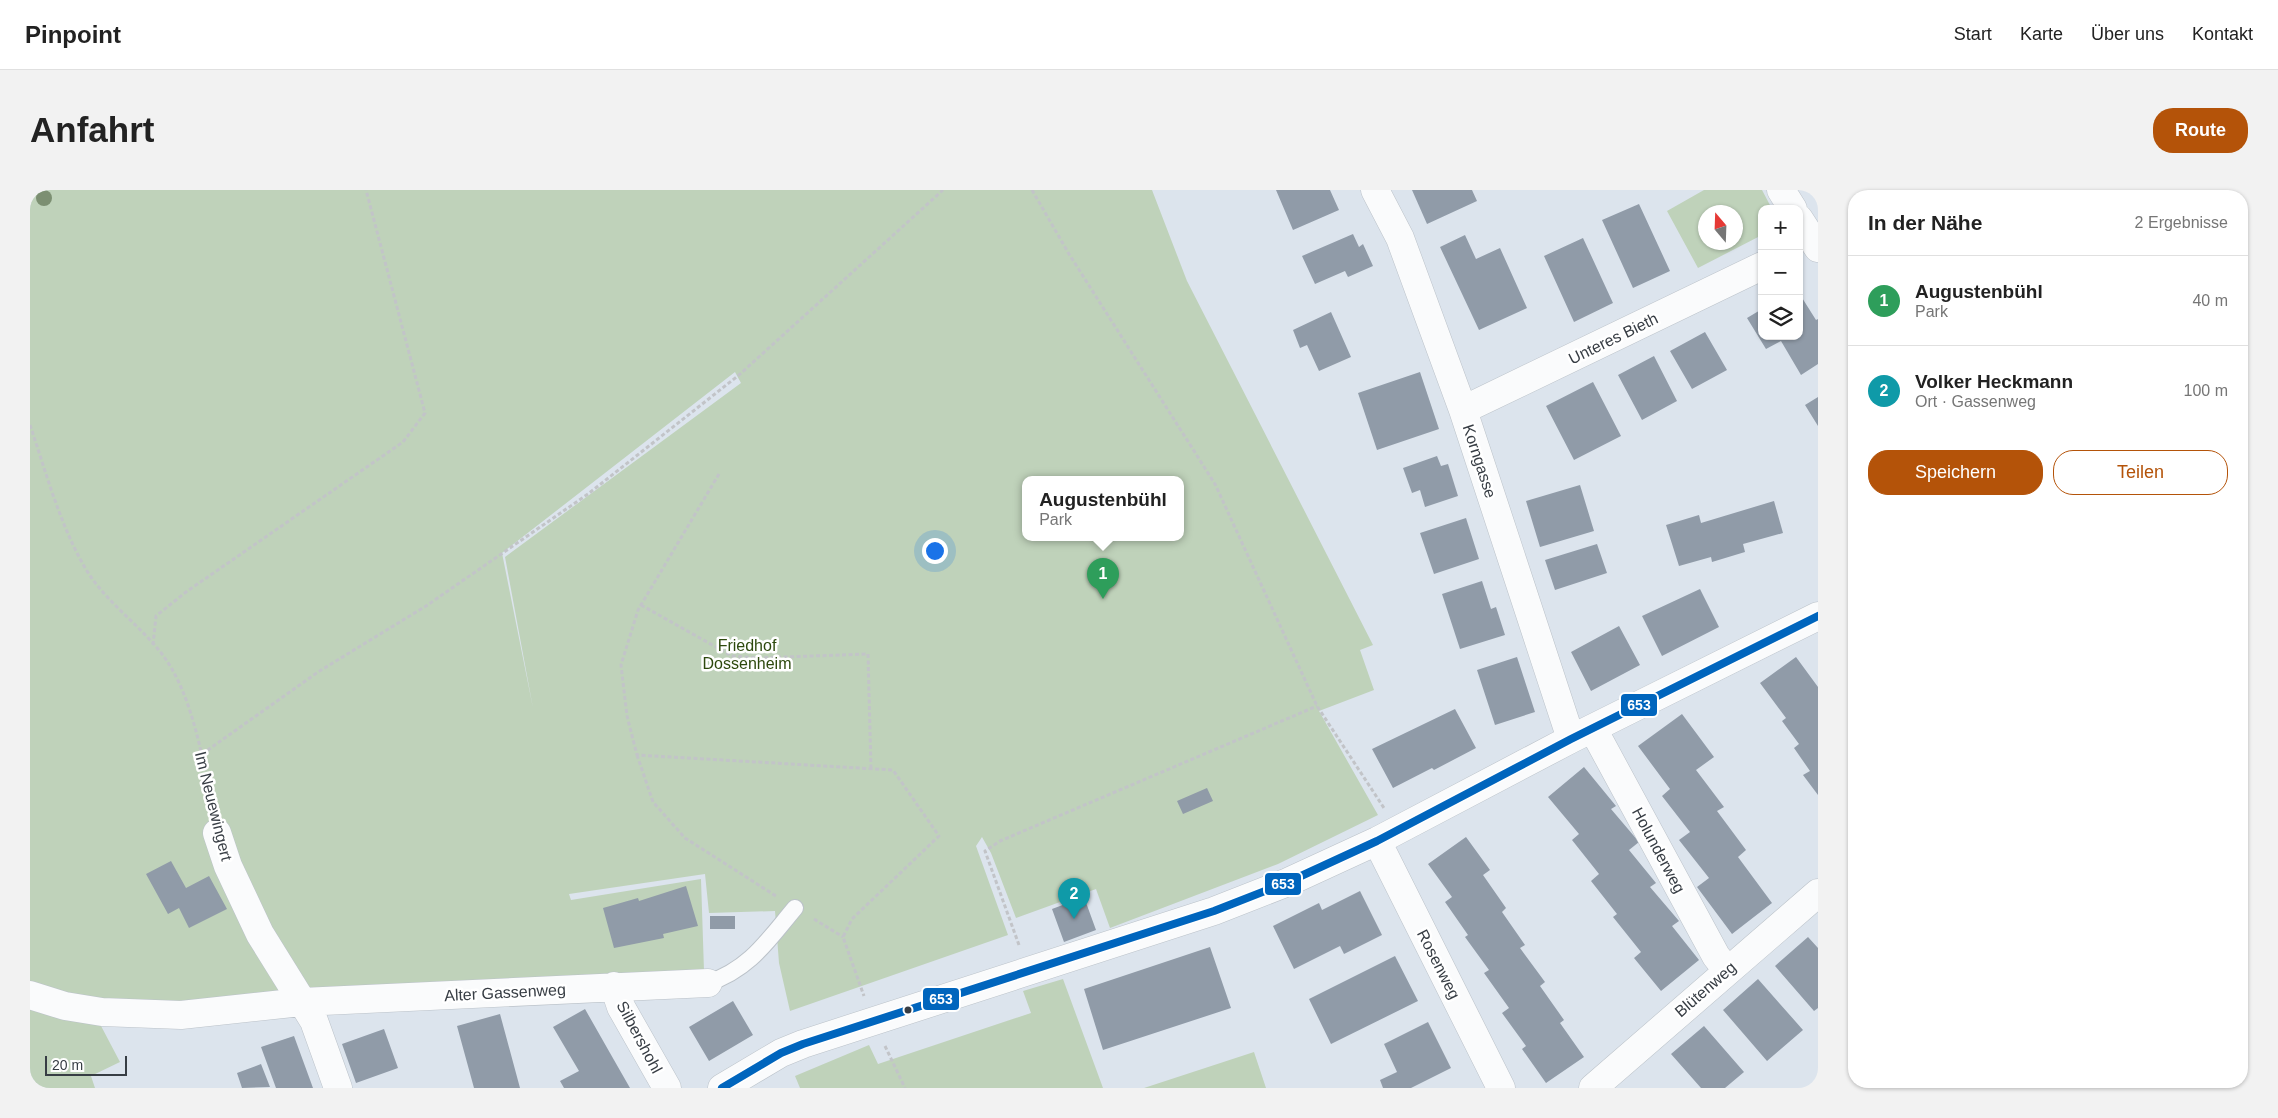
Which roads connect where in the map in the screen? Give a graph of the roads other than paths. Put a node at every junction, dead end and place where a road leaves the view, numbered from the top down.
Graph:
1 (1375, 190) edge
2 (1781, 190) edge
3 (1790, 205) edge
4 (1803, 229) edge
5 (1810, 246) edge
6 (1758, 268) edge
7 (1463, 410) junction
8 (1818, 616) edge
9 (1582, 734) junction
10 (217, 832) road end
11 (1388, 835) junction
12 (1818, 892) edge
13 (795, 908) road end
14 (1726, 970) junction
15 (708, 983) joint
16 (614, 986) junction
17 (30, 995) edge
18 (302, 1002) junction
19 (338, 1088) edge
20 (667, 1088) edge
21 (722, 1088) edge
22 (1500, 1088) edge
23 (1593, 1088) edge

1 - 7 street, Korngasse
2 - 3 street
4 - 5 street
6 - 7 street, Unteres Bieth
7 - 9 street, Korngasse
8 - 9 street
9 - 11 street
9 - 14 street, Holunderweg
10 - 18 street, Im Neuewingert
11 - 21 street
11 - 22 street, Rosenweg
12 - 14 street, Blütenweg
13 - 15 lane
14 - 23 street, Blütenweg
15 - 16 street, Alter Gassenweg
16 - 18 street, Alter Gassenweg
16 - 20 street, Silbershohl
17 - 18 street
18 - 19 street, Im Neuewingert

